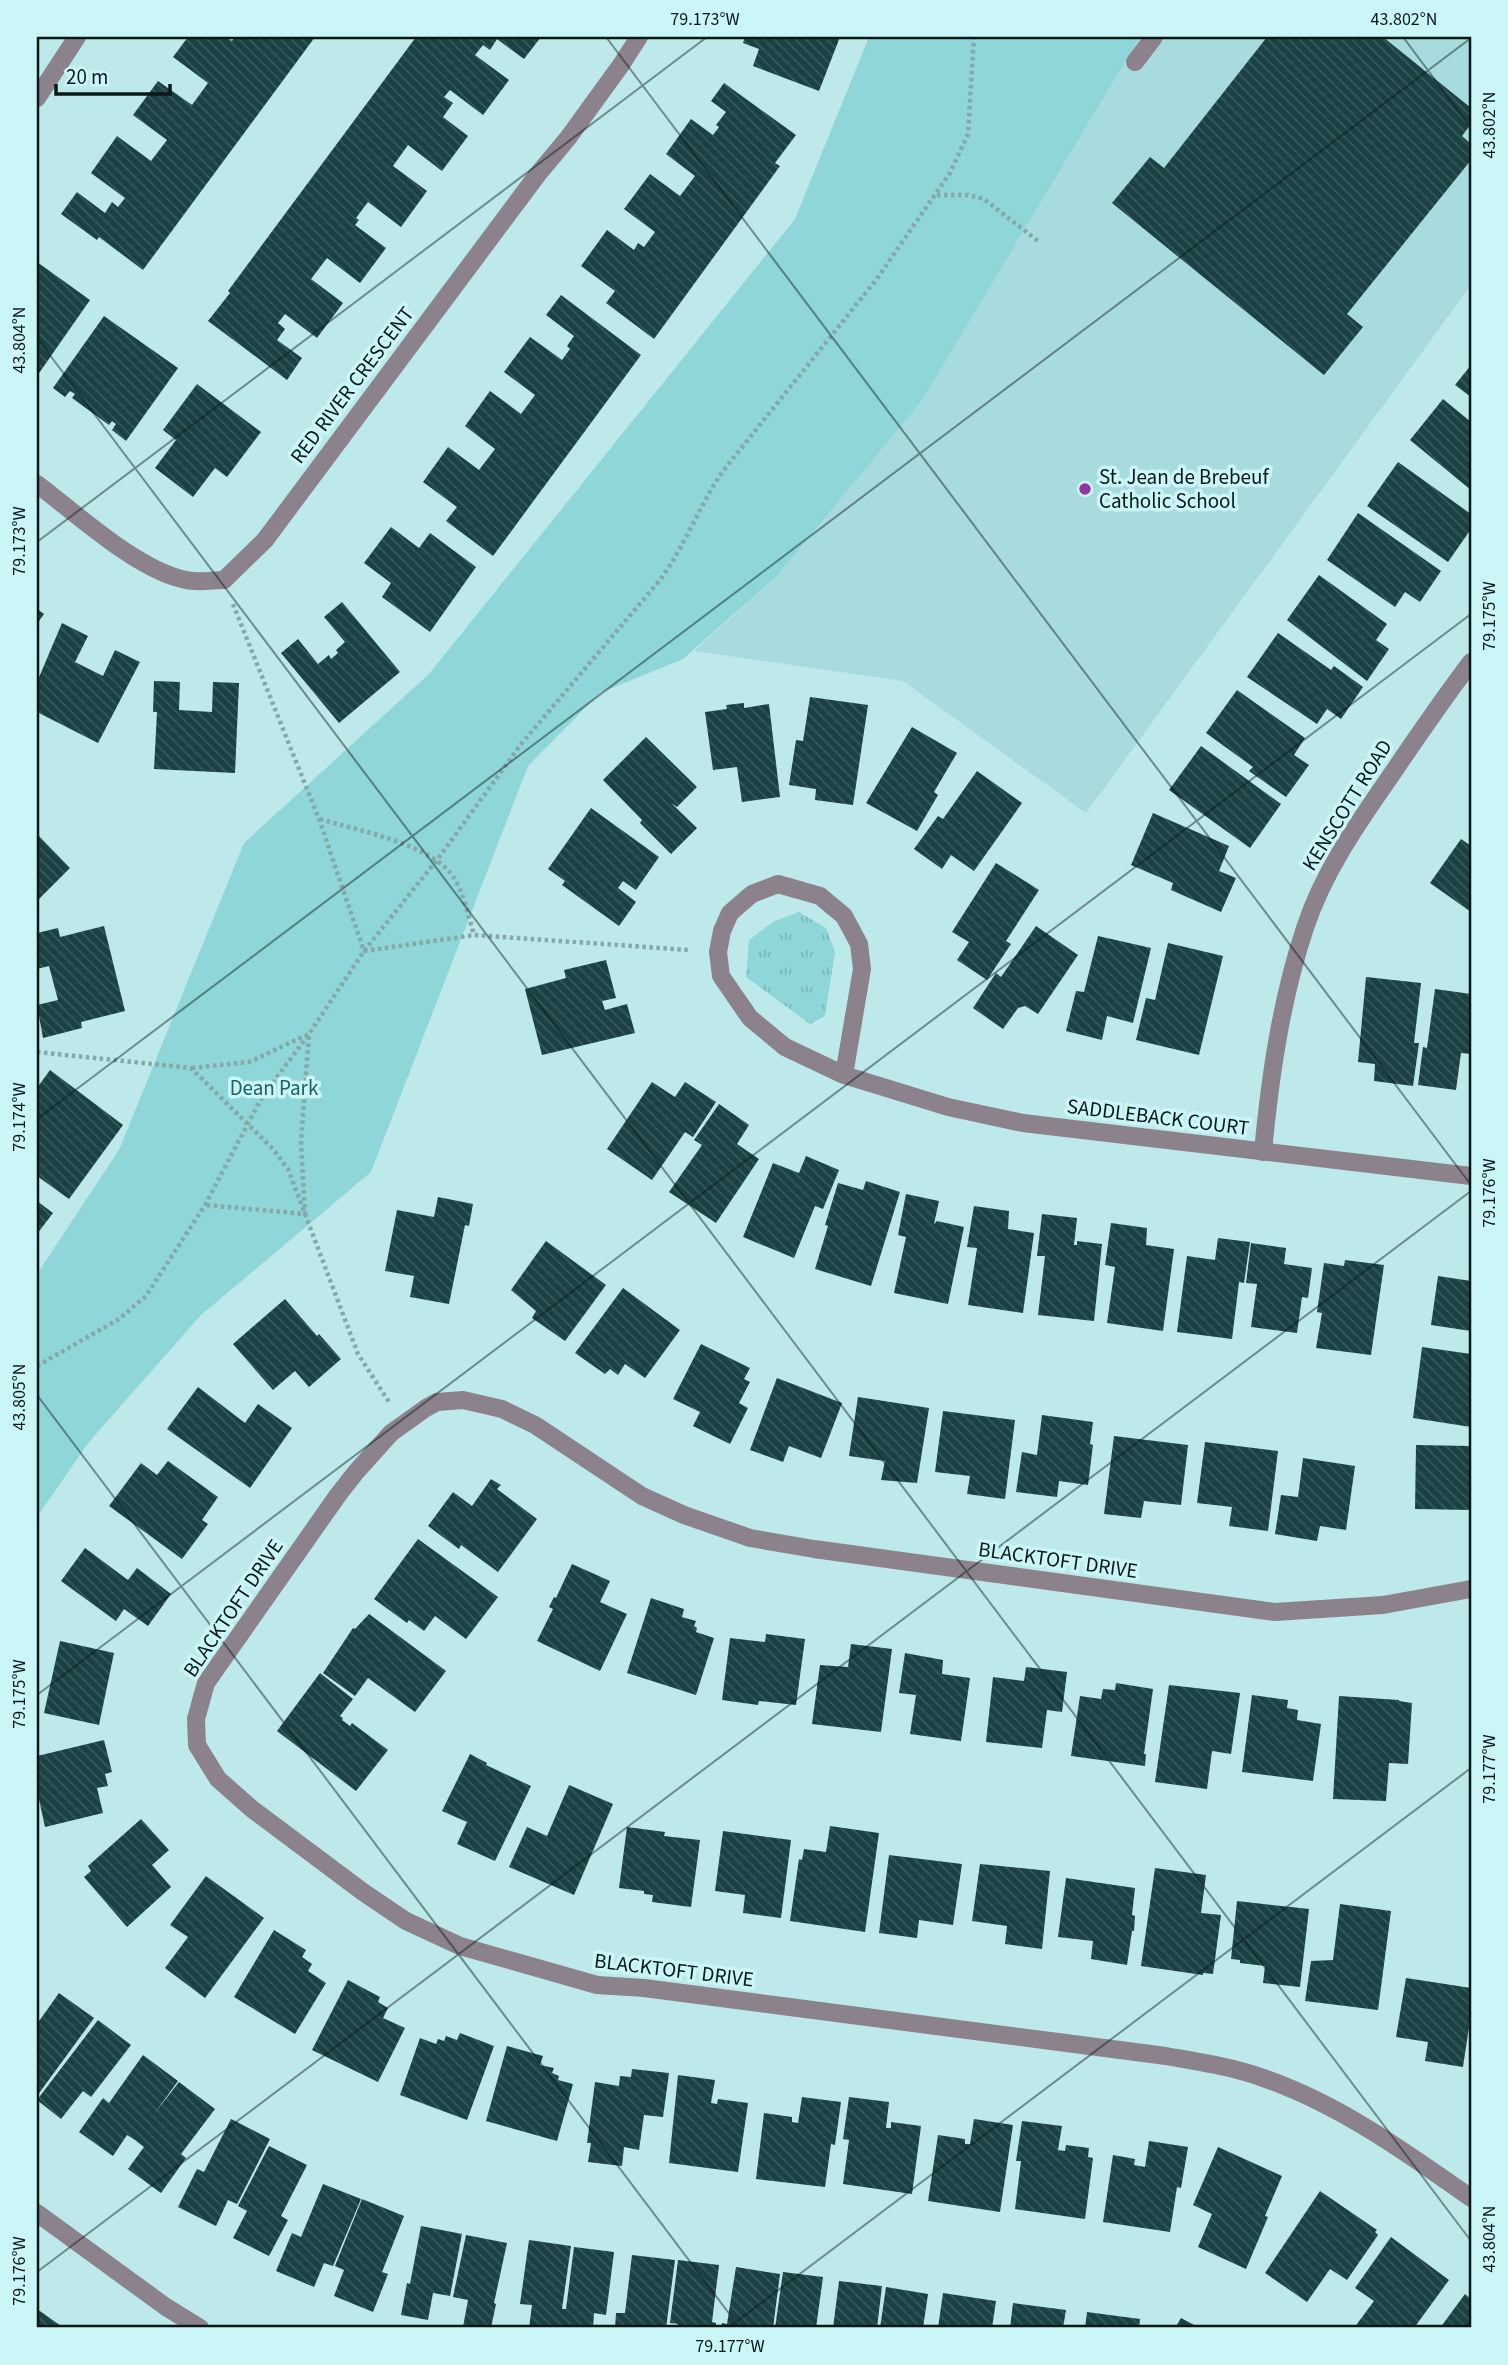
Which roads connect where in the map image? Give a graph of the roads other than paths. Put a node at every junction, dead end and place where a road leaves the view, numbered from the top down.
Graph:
1 (78, 37) edge
2 (639, 37) edge
3 (1154, 37) edge
4 (1135, 62) dead end
5 (37, 99) edge
6 (37, 484) edge
7 (1471, 662) edge
8 (845, 1075) junction
9 (1263, 1152) junction
10 (1471, 1176) edge
11 (1471, 1589) edge
12 (1471, 2198) edge
13 (37, 2213) edge
14 (200, 2328) edge

1 - 5 street
2 - 6 street, RED RIVER CRESCENT
3 - 4 street
7 - 9 street, KENSCOTT ROAD
8 - 8 street, SADDLEBACK COURT
8 - 9 street, SADDLEBACK COURT
9 - 10 street, SADDLEBACK COURT
11 - 12 street, BLACKTOFT DRIVE
13 - 14 street

